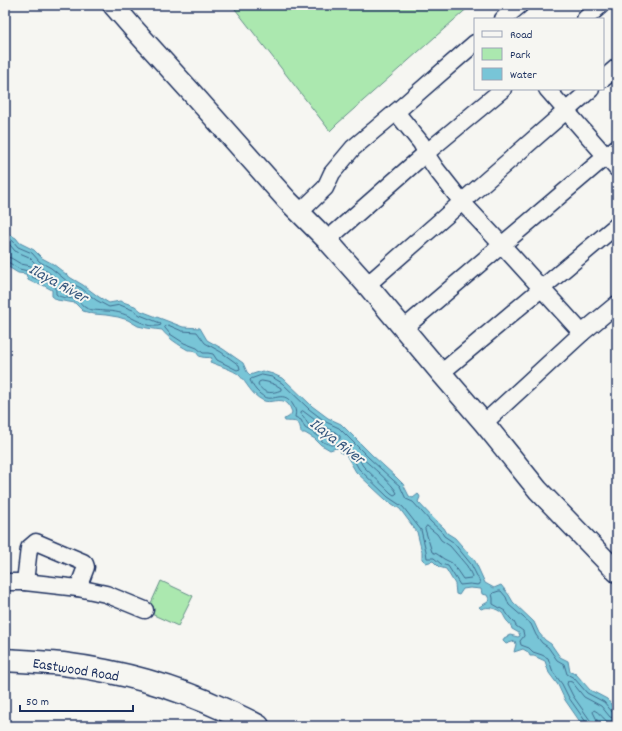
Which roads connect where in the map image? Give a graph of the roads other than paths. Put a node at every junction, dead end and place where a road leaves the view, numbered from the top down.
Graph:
1 (114, 5) edge
2 (520, 5) edge
3 (602, 5) edge
4 (504, 18) edge
5 (586, 18) edge
6 (474, 44) edge
7 (617, 67) edge
8 (604, 77) edge
9 (502, 90) edge
10 (548, 90) edge
11 (590, 90) edge
12 (566, 111) junction
13 (396, 112) junction
14 (612, 152) edge
15 (426, 153) junction
16 (617, 169) edge
17 (462, 202) junction
18 (300, 212) junction
19 (617, 225) edge
20 (327, 240) junction
21 (502, 245) junction
22 (367, 285) junction
23 (542, 289) junction
24 (617, 304) edge
25 (403, 328) junction
26 (582, 333) junction
27 (441, 374) junction
28 (484, 423) junction
29 (617, 572) edge
30 (5, 582) edge
31 (25, 582) junction
32 (78, 588) junction
33 (145, 610) dead end
34 (5, 660) edge
35 (258, 726) edge

1 - 18 street
2 - 4 street
3 - 5 street
6 - 13 street
7 - 8 street
9 - 15 street
10 - 12 street
11 - 12 street
12 - 14 street
12 - 17 street
13 - 15 street
13 - 18 street
14 - 16 street
14 - 21 street
15 - 17 street
15 - 20 street
17 - 21 street
17 - 22 street
18 - 20 street
19 - 23 street
20 - 22 street
21 - 23 street
21 - 25 street
22 - 25 street
23 - 26 street
23 - 27 street
24 - 26 street
25 - 27 street
26 - 28 street
27 - 28 street
28 - 29 street
30 - 31 street
31 - 32 street
31 - 32 street
32 - 33 street
34 - 35 main road, Eastwood Road

